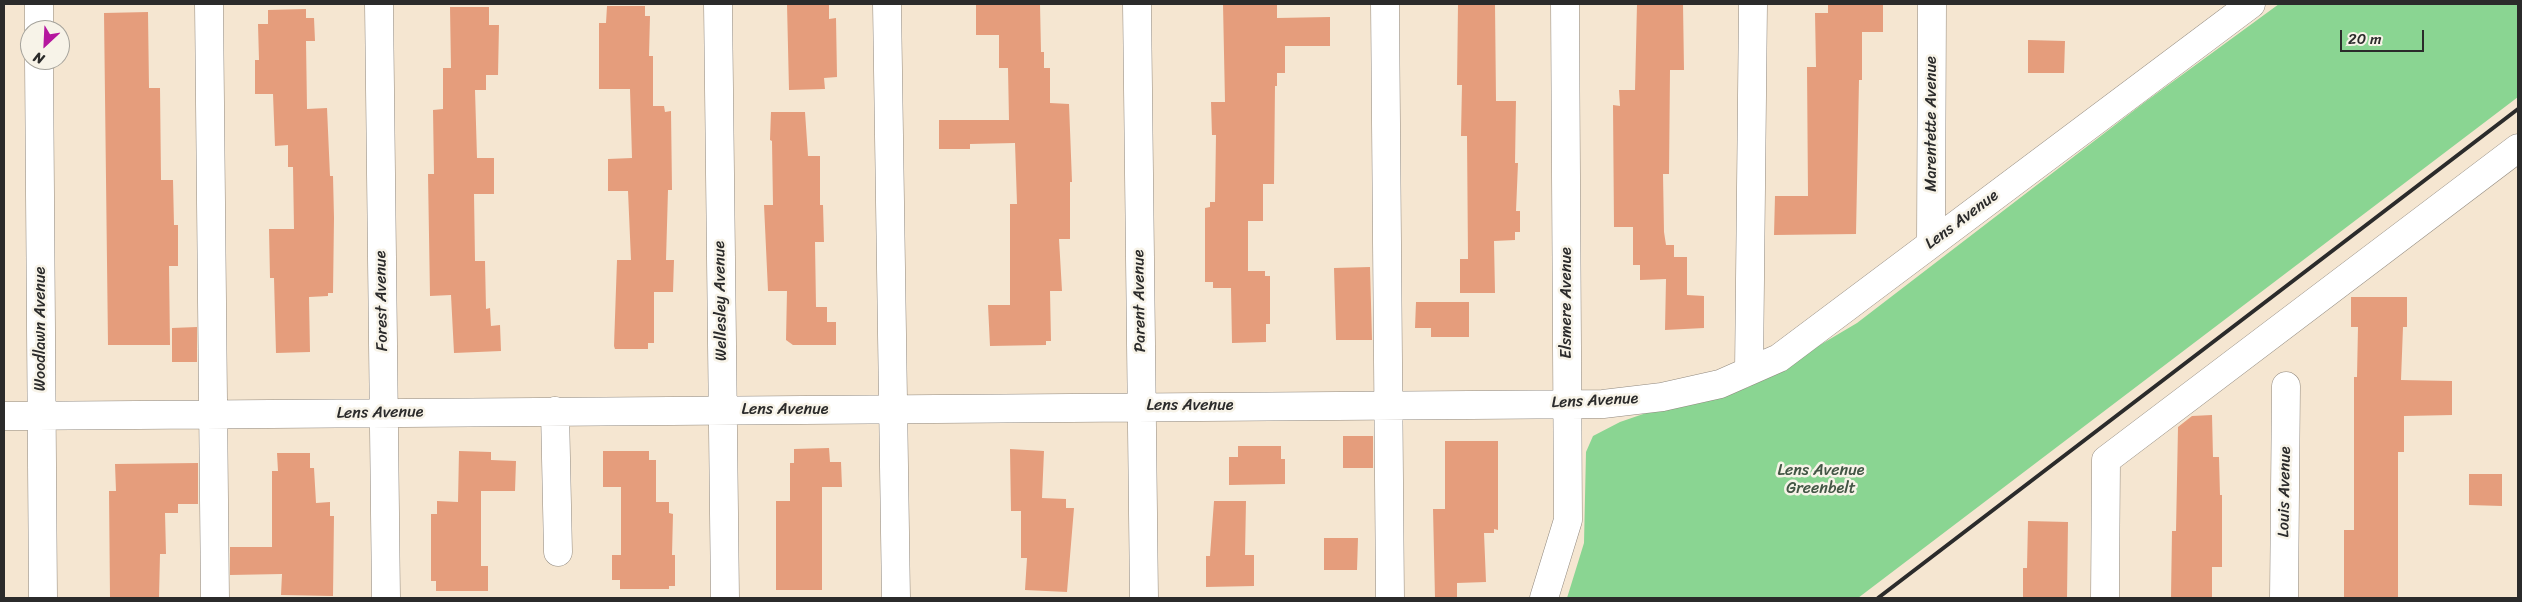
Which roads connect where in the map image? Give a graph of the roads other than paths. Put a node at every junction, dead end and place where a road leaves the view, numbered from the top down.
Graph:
1 (39, 4) edge
2 (209, 4) edge
3 (379, 4) edge
4 (718, 4) edge
5 (887, 4) edge
6 (1137, 4) edge
7 (1385, 4) edge
8 (1565, 4) edge
9 (1752, 4) edge
10 (1932, 4) edge
11 (2252, 4) edge
12 (39, 20) edge
13 (39, 70) edge
14 (2518, 148) edge
15 (1931, 244) junction
16 (1749, 372) junction
17 (2286, 386) dead end
18 (1569, 404) junction
19 (1388, 405) junction
20 (1142, 407) junction
21 (722, 410) junction
22 (894, 410) junction
23 (555, 411) junction
24 (384, 413) junction
25 (212, 414) junction
26 (42, 415) junction
27 (4, 416) edge
28 (558, 552) dead end
29 (44, 598) edge
30 (215, 598) edge
31 (386, 598) edge
32 (725, 598) edge
33 (896, 598) edge
34 (1144, 598) edge
35 (1390, 598) edge
36 (1544, 598) edge
37 (2106, 598) edge
38 (2284, 598) edge

1 - 12 street
2 - 25 street
3 - 24 street, Forest Avenue
4 - 21 street, Wellesley Avenue
5 - 22 street
6 - 20 street, Parent Avenue
7 - 19 street
8 - 18 street, Elsmere Avenue
9 - 16 street
10 - 15 street, Marentette Avenue
11 - 15 street, Lens Avenue
13 - 26 street, Woodlawn Avenue
14 - 37 street
15 - 16 street, Lens Avenue
16 - 18 street, Lens Avenue
17 - 38 street, Louis Avenue
18 - 19 street, Lens Avenue
18 - 36 street, Elsmere Avenue
19 - 20 street, Lens Avenue
19 - 35 street
20 - 22 street, Lens Avenue
20 - 34 street, Parent Avenue
21 - 22 street, Lens Avenue
21 - 23 street, Lens Avenue
21 - 32 street, Wellesley Avenue
22 - 33 street
23 - 24 street, Lens Avenue
23 - 28 street
24 - 25 street, Lens Avenue
24 - 31 street, Forest Avenue
25 - 26 street, Lens Avenue
25 - 30 street
26 - 27 street, Lens Avenue
26 - 29 street, Woodlawn Avenue

